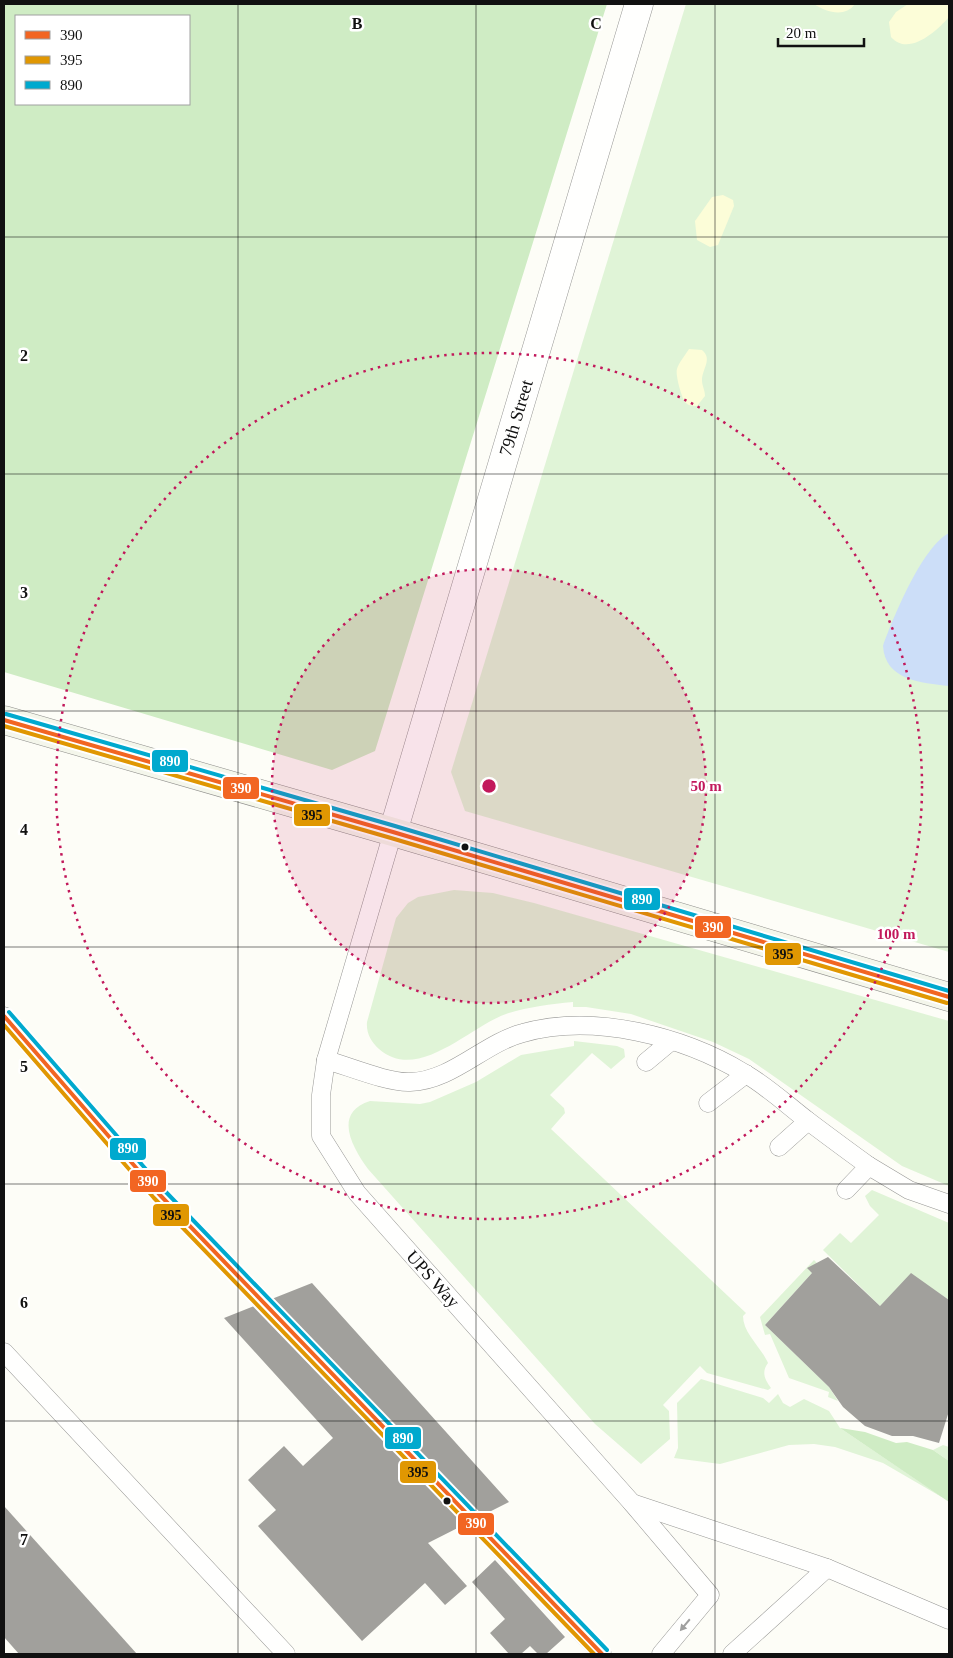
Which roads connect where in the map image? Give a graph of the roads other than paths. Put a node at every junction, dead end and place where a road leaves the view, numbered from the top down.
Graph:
1 (639, 4) edge
2 (4, 720) edge
3 (393, 832) junction
4 (949, 997) edge
5 (4, 1016) edge
6 (670, 1042) junction
7 (326, 1060) junction
8 (646, 1062) dead end
9 (746, 1074) junction
10 (708, 1103) dead end
11 (808, 1121) junction
12 (779, 1146) dead end
13 (868, 1166) junction
14 (846, 1190) dead end
15 (949, 1204) edge
16 (4, 1352) edge
17 (632, 1502) junction
18 (827, 1568) junction
19 (949, 1620) edge
20 (286, 1654) edge
21 (602, 1654) edge
22 (661, 1654) edge
23 (732, 1654) edge

1 - 3 street, 79th Street
2 - 3 main road
3 - 4 main road
3 - 7 lane, UPS Way
5 - 21 lane
6 - 7 lane
6 - 8 lane
6 - 9 lane
7 - 17 lane, UPS Way
9 - 10 lane
9 - 11 lane
11 - 12 lane
11 - 13 lane
13 - 14 lane
13 - 15 lane
16 - 20 lane
17 - 18 lane
17 -> 22 lane, UPS Way
18 - 19 lane
18 - 23 lane

